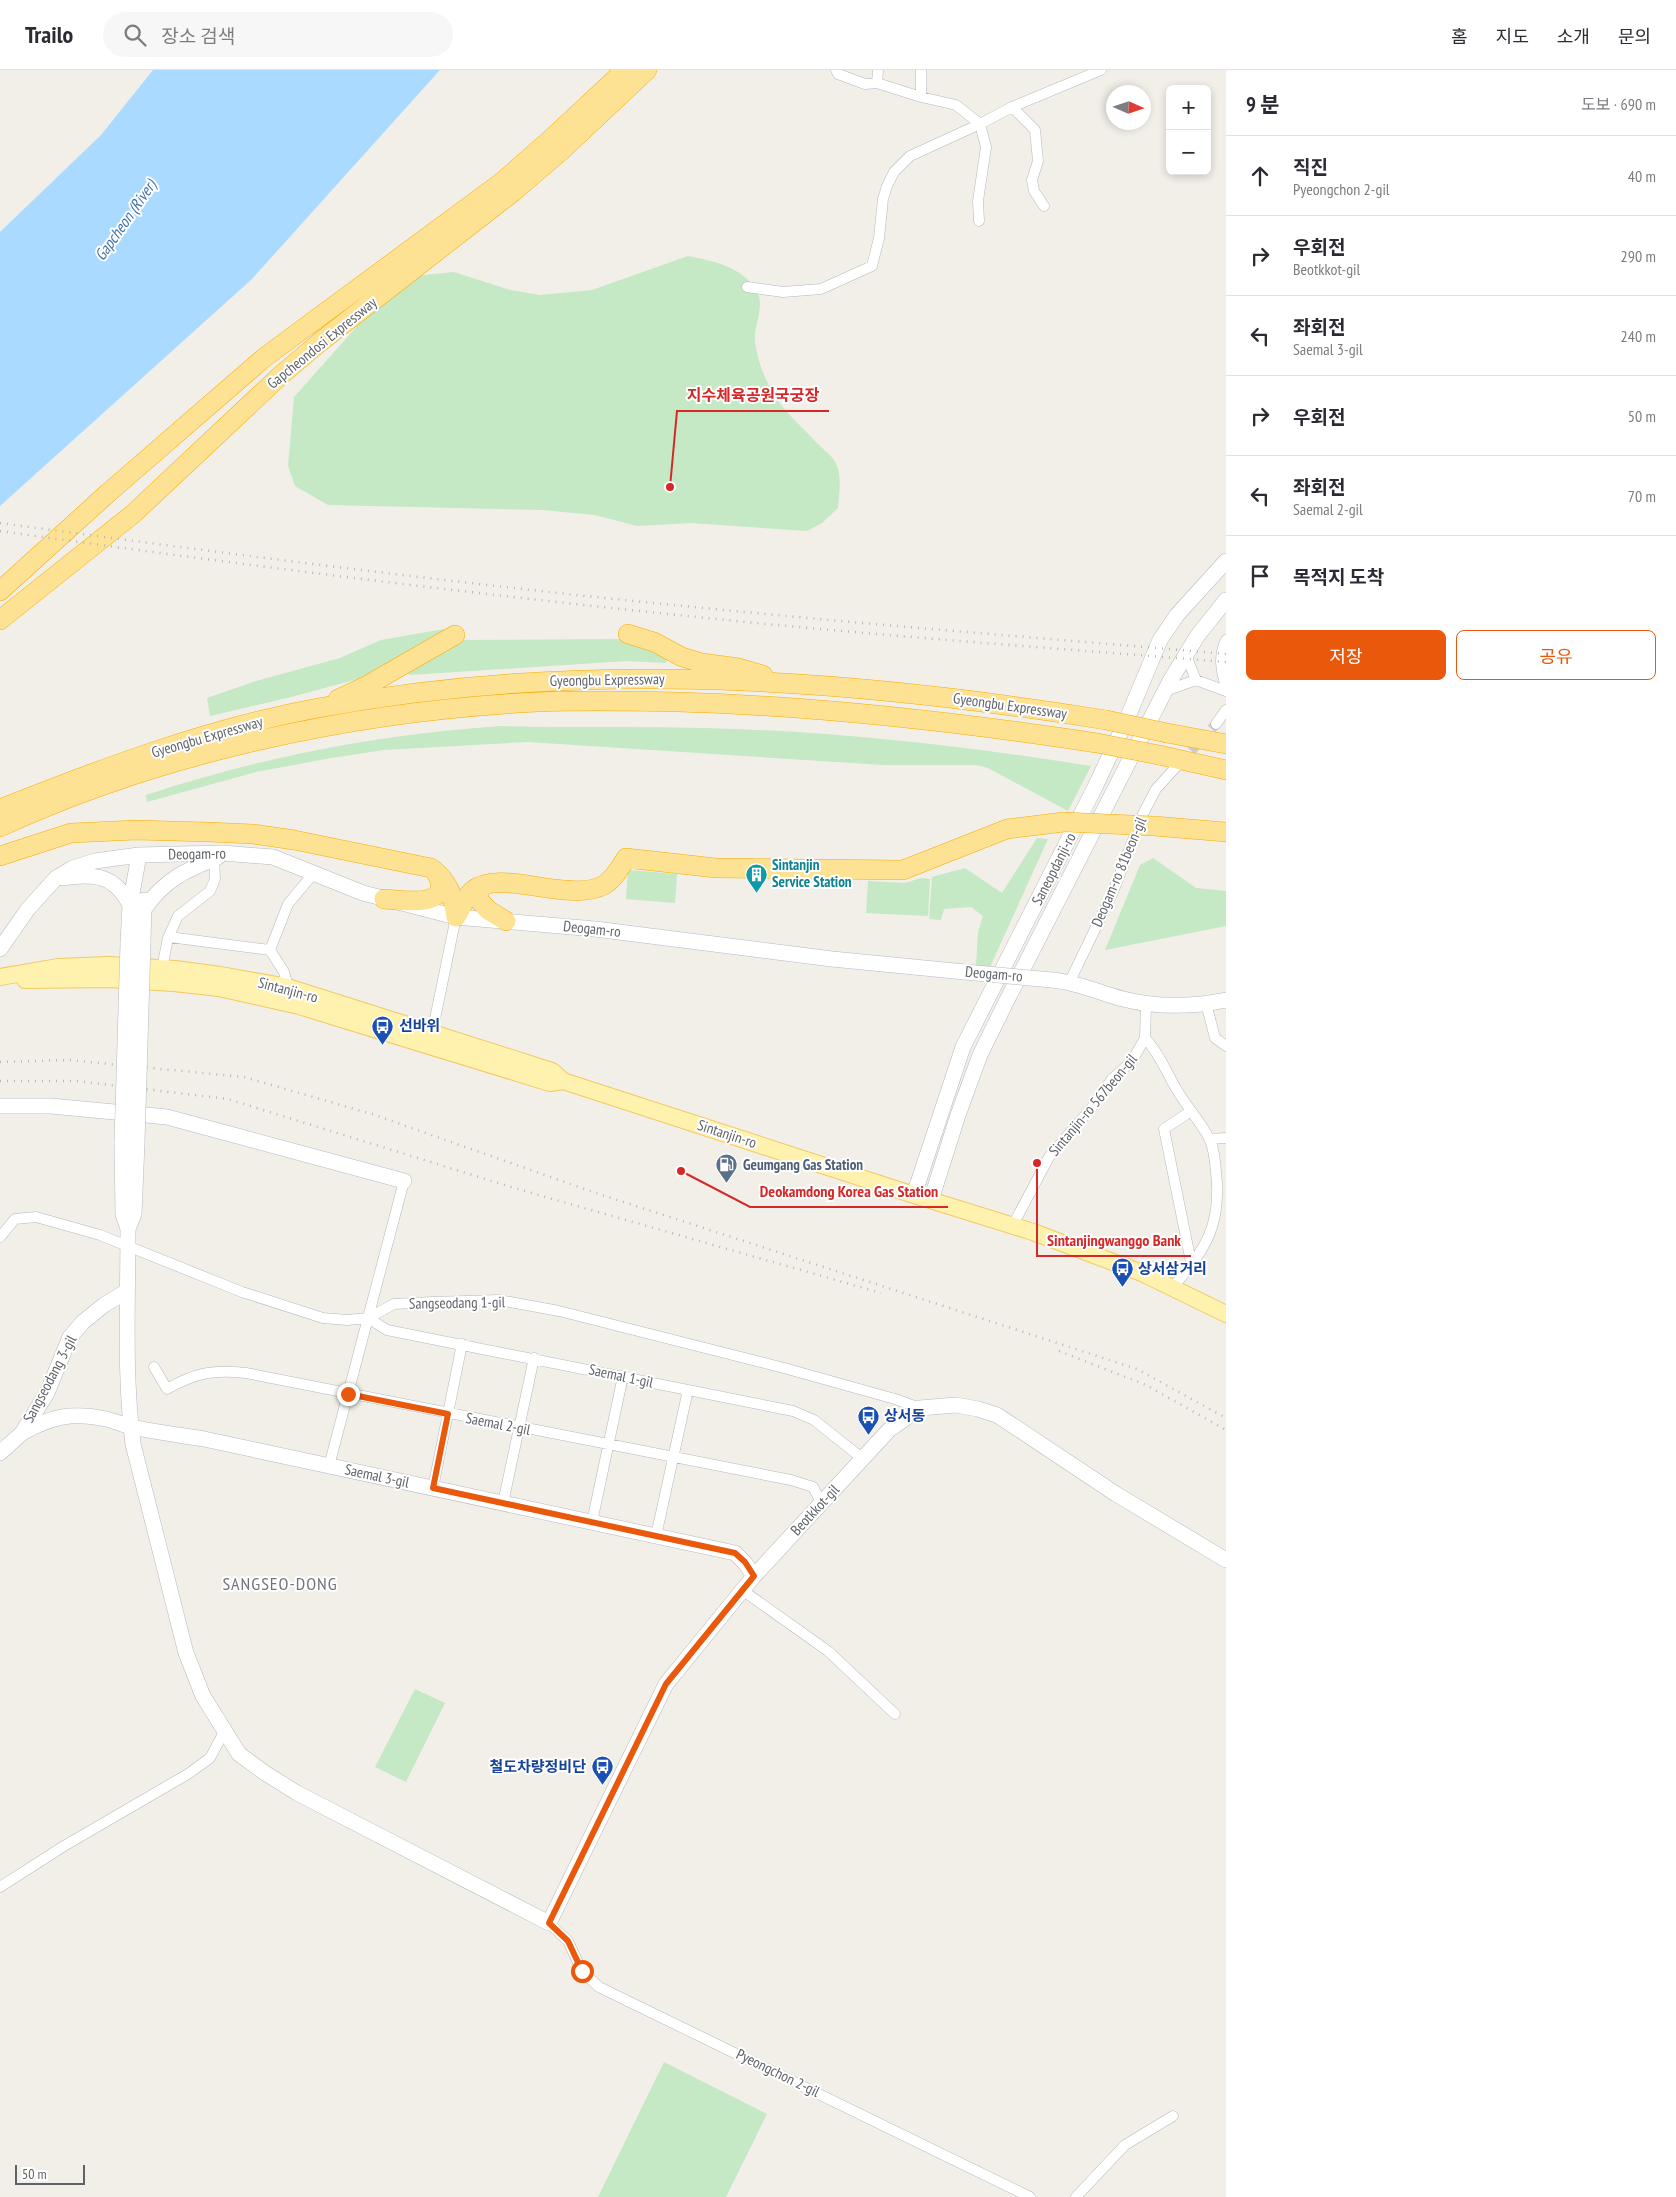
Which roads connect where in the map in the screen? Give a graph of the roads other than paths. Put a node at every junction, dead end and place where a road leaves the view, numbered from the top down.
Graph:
1 (625, 70) edge
2 (647, 70) edge
3 (836, 70) edge
4 (878, 70) edge
5 (920, 70) edge
6 (1101, 70) edge
7 (877, 83) junction
8 (921, 97) junction
9 (1012, 107) junction
10 (980, 124) junction
11 (1044, 206) dead end
12 (979, 221) dead end
13 (747, 287) dead end
14 (1226, 561) edge
15 (0, 590) edge
16 (1226, 600) edge
17 (0, 620) edge
18 (628, 634) dead end
19 (455, 635) dead end
20 (1226, 640) edge
21 (1186, 655) junction
22 (1196, 680) junction
23 (788, 683) junction
24 (1226, 687) edge
25 (1226, 691) edge
26 (1165, 692) junction
27 (318, 708) junction
28 (1226, 710) edge
29 (1216, 724) tunnel mouth
30 (1226, 744) edge
31 (1176, 767) tunnel mouth
32 (1226, 770) edge
33 (0, 809) edge
34 (0, 827) edge
35 (1226, 832) edge
36 (139, 855) junction
37 (0, 856) edge
38 (221, 856) junction
39 (431, 868) junction
40 (313, 874) junction
41 (56, 878) junction
42 (485, 884) junction
43 (384, 899) junction
44 (130, 905) junction
45 (146, 908) junction
46 (456, 917) junction
47 (506, 921) junction
48 (169, 937) junction
49 (135, 943) junction
50 (0, 949) edge
51 (270, 950) junction
52 (162, 968) junction
53 (0, 978) edge
54 (1070, 981) junction
55 (288, 987) junction
56 (1226, 1000) edge
57 (1206, 1003) junction
58 (1146, 1005) junction
59 (431, 1038) junction
60 (1145, 1038) junction
61 (1226, 1046) edge
62 (0, 1106) edge
63 (1191, 1111) junction
64 (1226, 1138) edge
65 (1209, 1139) junction
66 (404, 1181) joint
67 (914, 1195) junction
68 (931, 1200) junction
69 (1012, 1225) junction
70 (0, 1237) edge
71 (128, 1246) junction
72 (1192, 1266) junction
73 (1172, 1288) junction
74 (127, 1291) junction
75 (1226, 1314) edge
76 (368, 1318) junction
77 (462, 1344) junction
78 (534, 1358) junction
79 (154, 1367) dead end
80 (623, 1376) junction
81 (688, 1390) junction
82 (348, 1394) junction
83 (920, 1408) junction
84 (448, 1414) junction
85 (131, 1426) junction
86 (518, 1428) junction
87 (22, 1433) junction
88 (608, 1446) junction
89 (0, 1453) edge
90 (673, 1458) junction
91 (862, 1459) junction
92 (329, 1466) junction
93 (433, 1488) junction
94 (503, 1503) junction
95 (822, 1504) junction
96 (592, 1522) junction
97 (656, 1536) junction
98 (1226, 1560) edge
99 (754, 1576) junction
100 (742, 1590) junction
101 (895, 1714) dead end
102 (224, 1732) junction
103 (0, 1887) edge
104 (549, 1923) junction
105 (1173, 2116) dead end
106 (1030, 2197) edge
107 (1076, 2197) edge

1 - 15 highway, Gapcheondosi Expressway
2 - 17 highway, Gapcheondosi Expressway
3 - 7 street
4 - 7 street
5 - 8 street
6 - 9 street
7 - 8 street
8 - 10 street
9 - 10 street
9 - 11 street
10 - 12 street
10 - 13 street
14 - 67 street, Saneopdanji-ro
16 - 21 street, Saneopdanji-ro
18 - 23 highway
19 - 27 highway
20 - 24 street
21 - 22 street
21 - 26 street, Saneopdanji-ro
22 - 25 street
22 - 26 street
23 - 27 highway, Gyeongbu Expressway
23 - 30 highway, Gyeongbu Expressway, bridge
26 - 68 street, Saneopdanji-ro
27 - 33 highway, Gyeongbu Expressway
28 - 29 street
31 - 54 street, Deogam-ro 81beon-gil
32 - 34 highway, Gyeongbu Expressway, bridge
35 - 42 highway, bridge
36 - 38 street, Deogam-ro
36 - 41 street, Deogam-ro
36 - 44 street
36 - 45 street
37 - 39 highway
38 - 40 street, Deogam-ro
38 - 45 street
38 - 48 street
39 - 43 highway
39 - 46 highway
40 - 43 street, Deogam-ro
40 - 51 street
41 - 44 street
41 - 50 street, Deogam-ro
42 - 46 highway
42 - 47 highway
43 - 46 street, Deogam-ro
44 - 49 street
45 - 49 street
46 - 47 street, Deogam-ro
46 - 59 street
47 - 54 street, Deogam-ro, bridge
48 - 51 street
48 - 52 street
49 - 71 street, bridge
51 - 55 street
52 - 53 main road, Sintanjin-ro
52 - 55 main road, Sintanjin-ro
53 - 59 main road, Sintanjin-ro
54 - 58 street, Deogam-ro
55 - 59 main road, Sintanjin-ro
56 - 57 street, Deogam-ro
57 - 58 street, Deogam-ro
57 - 61 street
58 - 60 street, Sintanjin-ro 567beon-gil
59 - 67 main road, Sintanjin-ro
60 - 63 street, Sintanjin-ro 567beon-gil
60 - 69 street, Sintanjin-ro 567beon-gil
62 - 66 street
63 - 65 street, Sintanjin-ro 567beon-gil
63 - 72 street
64 - 65 street
65 - 72 street, Sintanjin-ro 567beon-gil
66 - 76 street
67 - 68 main road, Sintanjin-ro
68 - 69 main road, Sintanjin-ro
69 - 73 main road, Sintanjin-ro
70 - 71 street, Sangseodang 1-gil
71 - 74 street
71 - 76 street, Sangseodang 1-gil
72 - 73 street, Sintanjin-ro 567beon-gil
73 - 75 main road, Sintanjin-ro
74 - 85 street
74 - 87 street, Sangseodang 3-gil
76 - 77 street, Saemal 1-gil
76 - 82 street
76 - 83 street, Sangseodang 1-gil
77 - 78 street, Saemal 1-gil
77 - 84 street
78 - 80 street, Saemal 1-gil
78 - 86 street
79 - 82 street, Saemal 2-gil
80 - 81 street, Saemal 1-gil
80 - 88 street
81 - 90 street
81 - 91 street, Saemal 1-gil
82 - 84 street, Saemal 2-gil
82 - 92 street
83 - 91 street, Beotkkot-gil
83 - 98 street
84 - 86 street, Saemal 2-gil
84 - 93 street
85 - 87 street, Saemal 3-gil
85 - 92 street, Saemal 3-gil
85 - 102 street
86 - 88 street, Saemal 2-gil
86 - 94 street
87 - 89 street, Sangseodang 3-gil
88 - 90 street, Saemal 2-gil
88 - 96 street
90 - 95 street, Saemal 2-gil
90 - 97 street
91 - 95 street, Beotkkot-gil
92 - 93 street, Saemal 3-gil
93 - 94 street, Saemal 3-gil
94 - 96 street, Saemal 3-gil
95 - 99 street, Beotkkot-gil
96 - 97 street, Saemal 3-gil
97 - 99 street, Saemal 3-gil
99 - 100 street, Beotkkot-gil
100 - 101 street
100 - 104 street, Beotkkot-gil
102 - 103 street
102 - 104 street
104 - 106 street, Pyeongchon 2-gil
105 - 107 street

